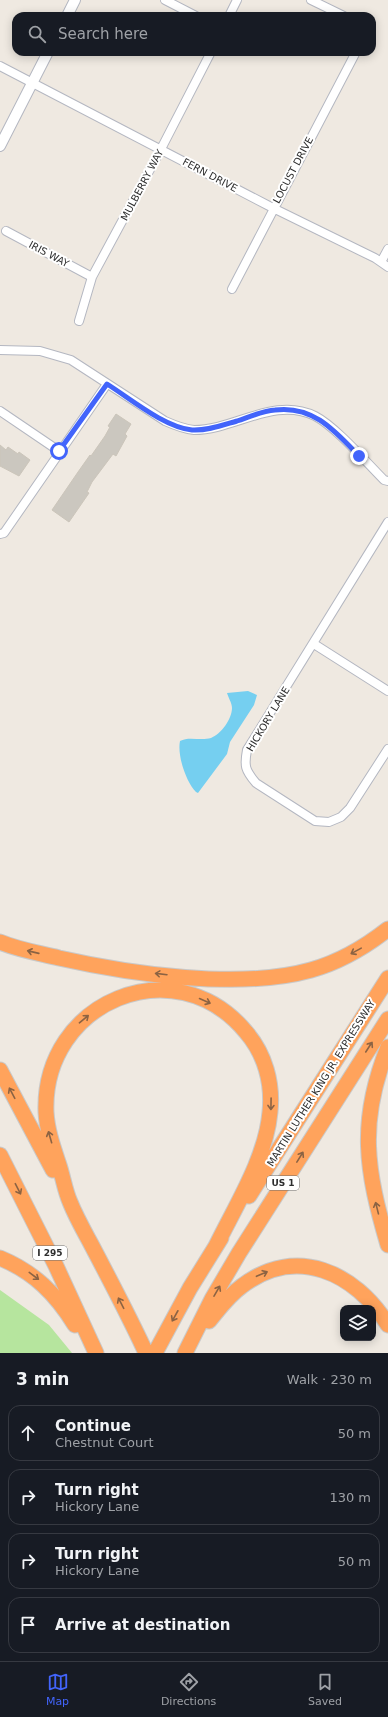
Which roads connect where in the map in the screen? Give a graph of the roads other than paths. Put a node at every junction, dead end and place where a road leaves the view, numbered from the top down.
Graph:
1 (75, 0) edge
2 (165, 0) edge
3 (237, 0) edge
4 (311, 0) edge
5 (69, 12) edge
6 (188, 12) edge
7 (231, 12) edge
8 (336, 12) edge
9 (46, 56) edge
10 (209, 56) edge
11 (354, 56) edge
12 (0, 66) edge
13 (32, 83) junction
14 (0, 146) edge
15 (161, 149) junction
16 (273, 208) junction
17 (6, 231) dead end
18 (388, 249) edge
19 (381, 262) junction
20 (388, 267) edge
21 (92, 277) junction
22 (232, 289) dead end
23 (79, 321) dead end
24 (0, 350) edge
25 (107, 384) junction
26 (0, 411) edge
27 (59, 451) junction
28 (388, 481) edge
29 (388, 522) edge
30 (0, 534) edge
31 (314, 644) junction
32 (388, 691) edge
33 (388, 749) edge
34 (388, 929) edge
35 (0, 942) edge
36 (388, 978) edge
37 (388, 1019) edge
38 (388, 1047) edge
39 (0, 1070) edge
40 (0, 1155) edge
41 (70, 1201) junction
42 (388, 1245) edge
43 (216, 1246) junction
44 (0, 1258) edge
45 (388, 1325) edge
46 (185, 1352) edge
47 (92, 1353) edge
48 (96, 1353) edge
49 (146, 1353) edge
50 (155, 1353) edge

1 - 5 street
2 - 6 street
3 - 7 street
4 - 8 street
9 - 13 street
10 - 15 street, MULBERRY WAY
11 - 16 street, LOCUST DRIVE
12 - 13 street, FERN DRIVE
13 - 14 street
13 - 15 street, FERN DRIVE
15 - 16 street, FERN DRIVE
15 - 21 street, MULBERRY WAY
16 - 19 street, FERN DRIVE
16 - 22 street, LOCUST DRIVE
17 - 21 street, IRIS WAY
18 - 19 street
19 - 20 street, FERN DRIVE
21 - 23 street, MULBERRY WAY
24 - 25 street
25 - 27 street
25 - 28 street
26 - 27 street
27 - 30 street
29 - 31 street, HICKORY LANE
31 - 32 street
31 - 33 street, HICKORY LANE
34 -> 35 highway
36 - 43 highway, MARTIN LUTHER KING JR. EXPRESSWAY / US 1
46 -> 37 highway, US 1
42 -> 38 highway
41 -> 39 highway
40 -> 48 highway, I 295
41 -> 43 highway
49 -> 41 highway
43 -> 50 highway, MARTIN LUTHER KING JR. EXPRESSWAY / US 1
44 -> 47 highway
46 -> 45 highway

